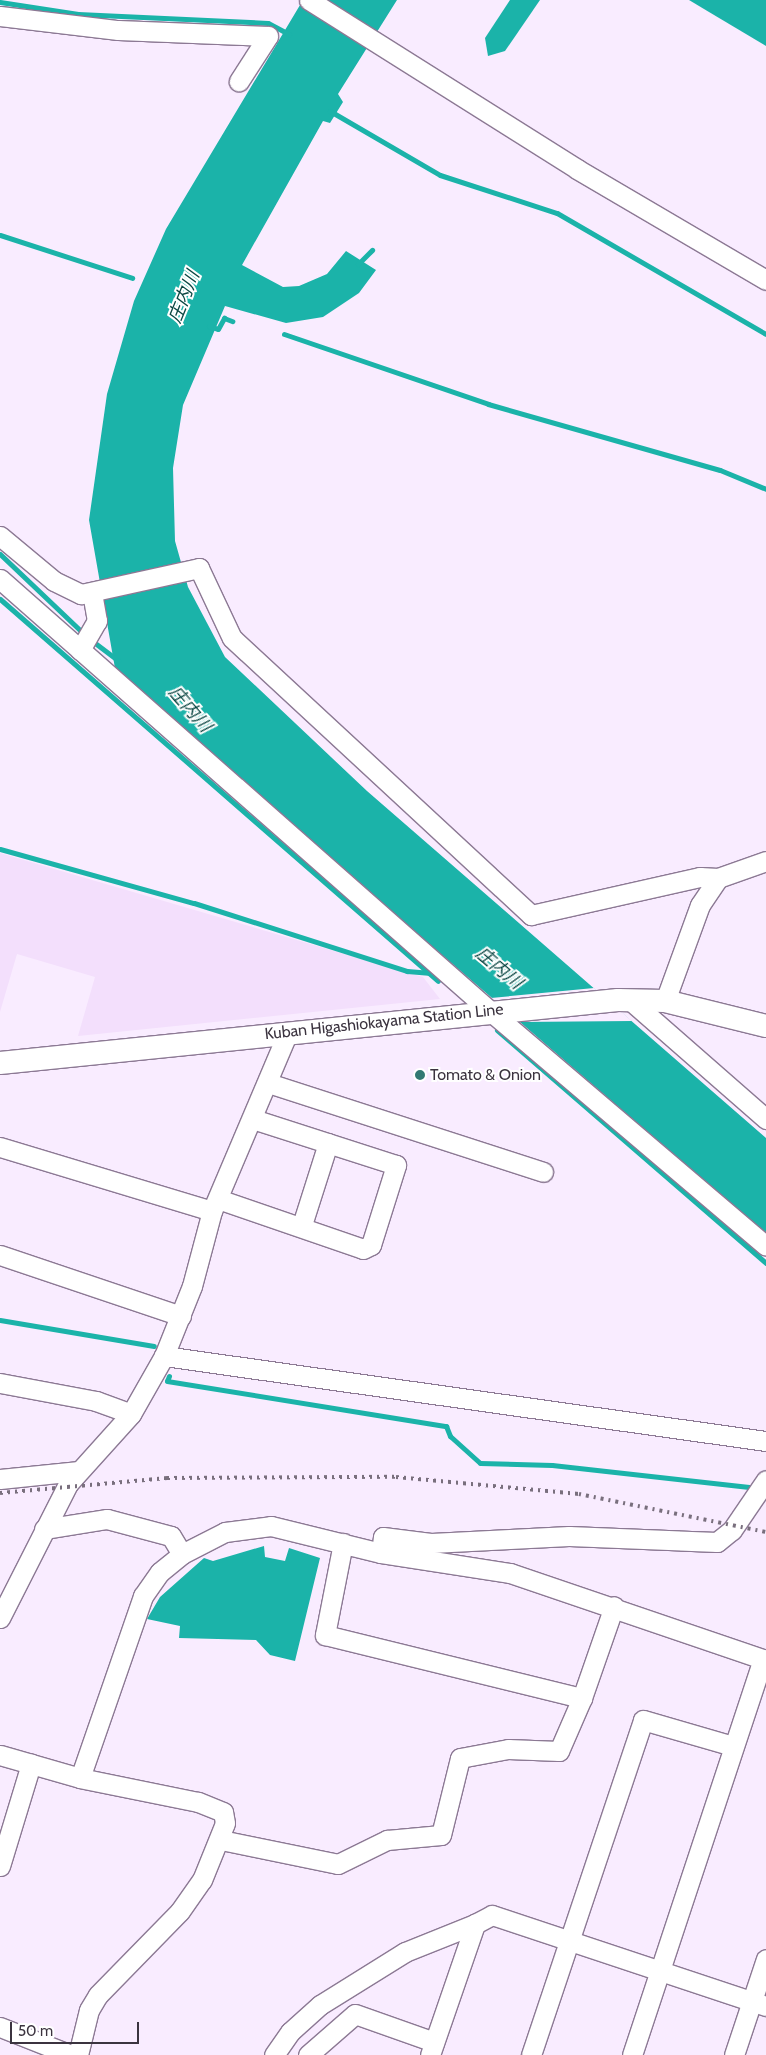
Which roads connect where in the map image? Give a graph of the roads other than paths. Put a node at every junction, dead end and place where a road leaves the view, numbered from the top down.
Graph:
1 (309, 0) edge
2 (0, 16) edge
3 (239, 81) dead end
4 (766, 280) edge
5 (0, 536) edge
6 (0, 579) edge
7 (96, 593) junction
8 (81, 648) junction
9 (766, 861) edge
10 (718, 878) junction
11 (624, 1000) junction
12 (665, 1000) junction
13 (493, 1010) junction
14 (766, 1026) edge
15 (288, 1032) junction
16 (0, 1063) edge
17 (268, 1083) junction
18 (252, 1119) junction
19 (766, 1119) edge
20 (328, 1143) junction
21 (0, 1147) edge
22 (543, 1172) dead end
23 (215, 1205) junction
24 (302, 1225) junction
25 (766, 1246) edge
26 (0, 1255) edge
27 (181, 1316) junction
28 (164, 1356) junction
29 (0, 1384) edge
30 (131, 1414) junction
31 (766, 1441) edge
32 (77, 1470) junction
33 (0, 1479) edge
34 (761, 1486) edge
35 (44, 1529) junction
36 (343, 1543) junction
37 (381, 1553) junction
38 (182, 1554) junction
39 (614, 1606) junction
40 (0, 1618) edge
41 (764, 1659) edge
42 (582, 1698) junction
43 (732, 1746) junction
44 (0, 1755) edge
45 (31, 1764) junction
46 (80, 1778) junction
47 (220, 1840) junction
48 (0, 1866) edge
49 (474, 1924) junction
50 (569, 1942) junction
51 (766, 1959) edge
52 (661, 1970) junction
53 (759, 2004) edge
54 (0, 2027) edge
55 (432, 2048) edge
56 (71, 2055) edge
57 (78, 2055) edge
58 (274, 2055) edge
59 (308, 2055) edge
60 (531, 2055) edge
61 (632, 2055) edge
62 (734, 2055) edge

1 - 4 street
2 - 3 street
5 - 7 street
6 - 8 street
7 - 8 street
7 - 10 street
8 - 13 street
9 - 10 street
10 - 12 street
11 - 12 main road, Kuban Higashiokayama Station Line
11 - 13 main road, Kuban Higashiokayama Station Line
11 - 19 street
12 - 14 main road, Kuban Higashiokayama Station Line
13 - 15 main road, Kuban Higashiokayama Station Line
13 - 25 street
15 - 16 main road, Kuban Higashiokayama Station Line
15 - 17 street
17 - 18 street
17 - 22 street
18 - 20 street
18 - 23 street
20 - 24 street
20 - 24 street
21 - 23 street
23 - 24 street
23 - 27 street
26 - 27 street
27 - 28 street
28 - 30 street
28 - 31 street
29 - 30 street
30 - 32 street
32 - 33 street
32 - 35 street
34 - 37 street
35 - 38 street
35 - 40 street
36 - 37 street
36 - 38 street
36 - 42 street
37 - 39 street
38 - 46 street
39 - 41 street
39 - 42 street
41 - 43 street
42 - 47 street
43 - 50 street
43 - 52 street
44 - 45 street
45 - 46 street
45 - 48 street
46 - 47 street
47 - 57 street
49 - 50 street
49 - 55 street
49 - 58 street
50 - 52 street
50 - 60 street
51 - 53 street
52 - 53 street
52 - 61 street
53 - 62 street
54 - 56 street
55 - 59 street

